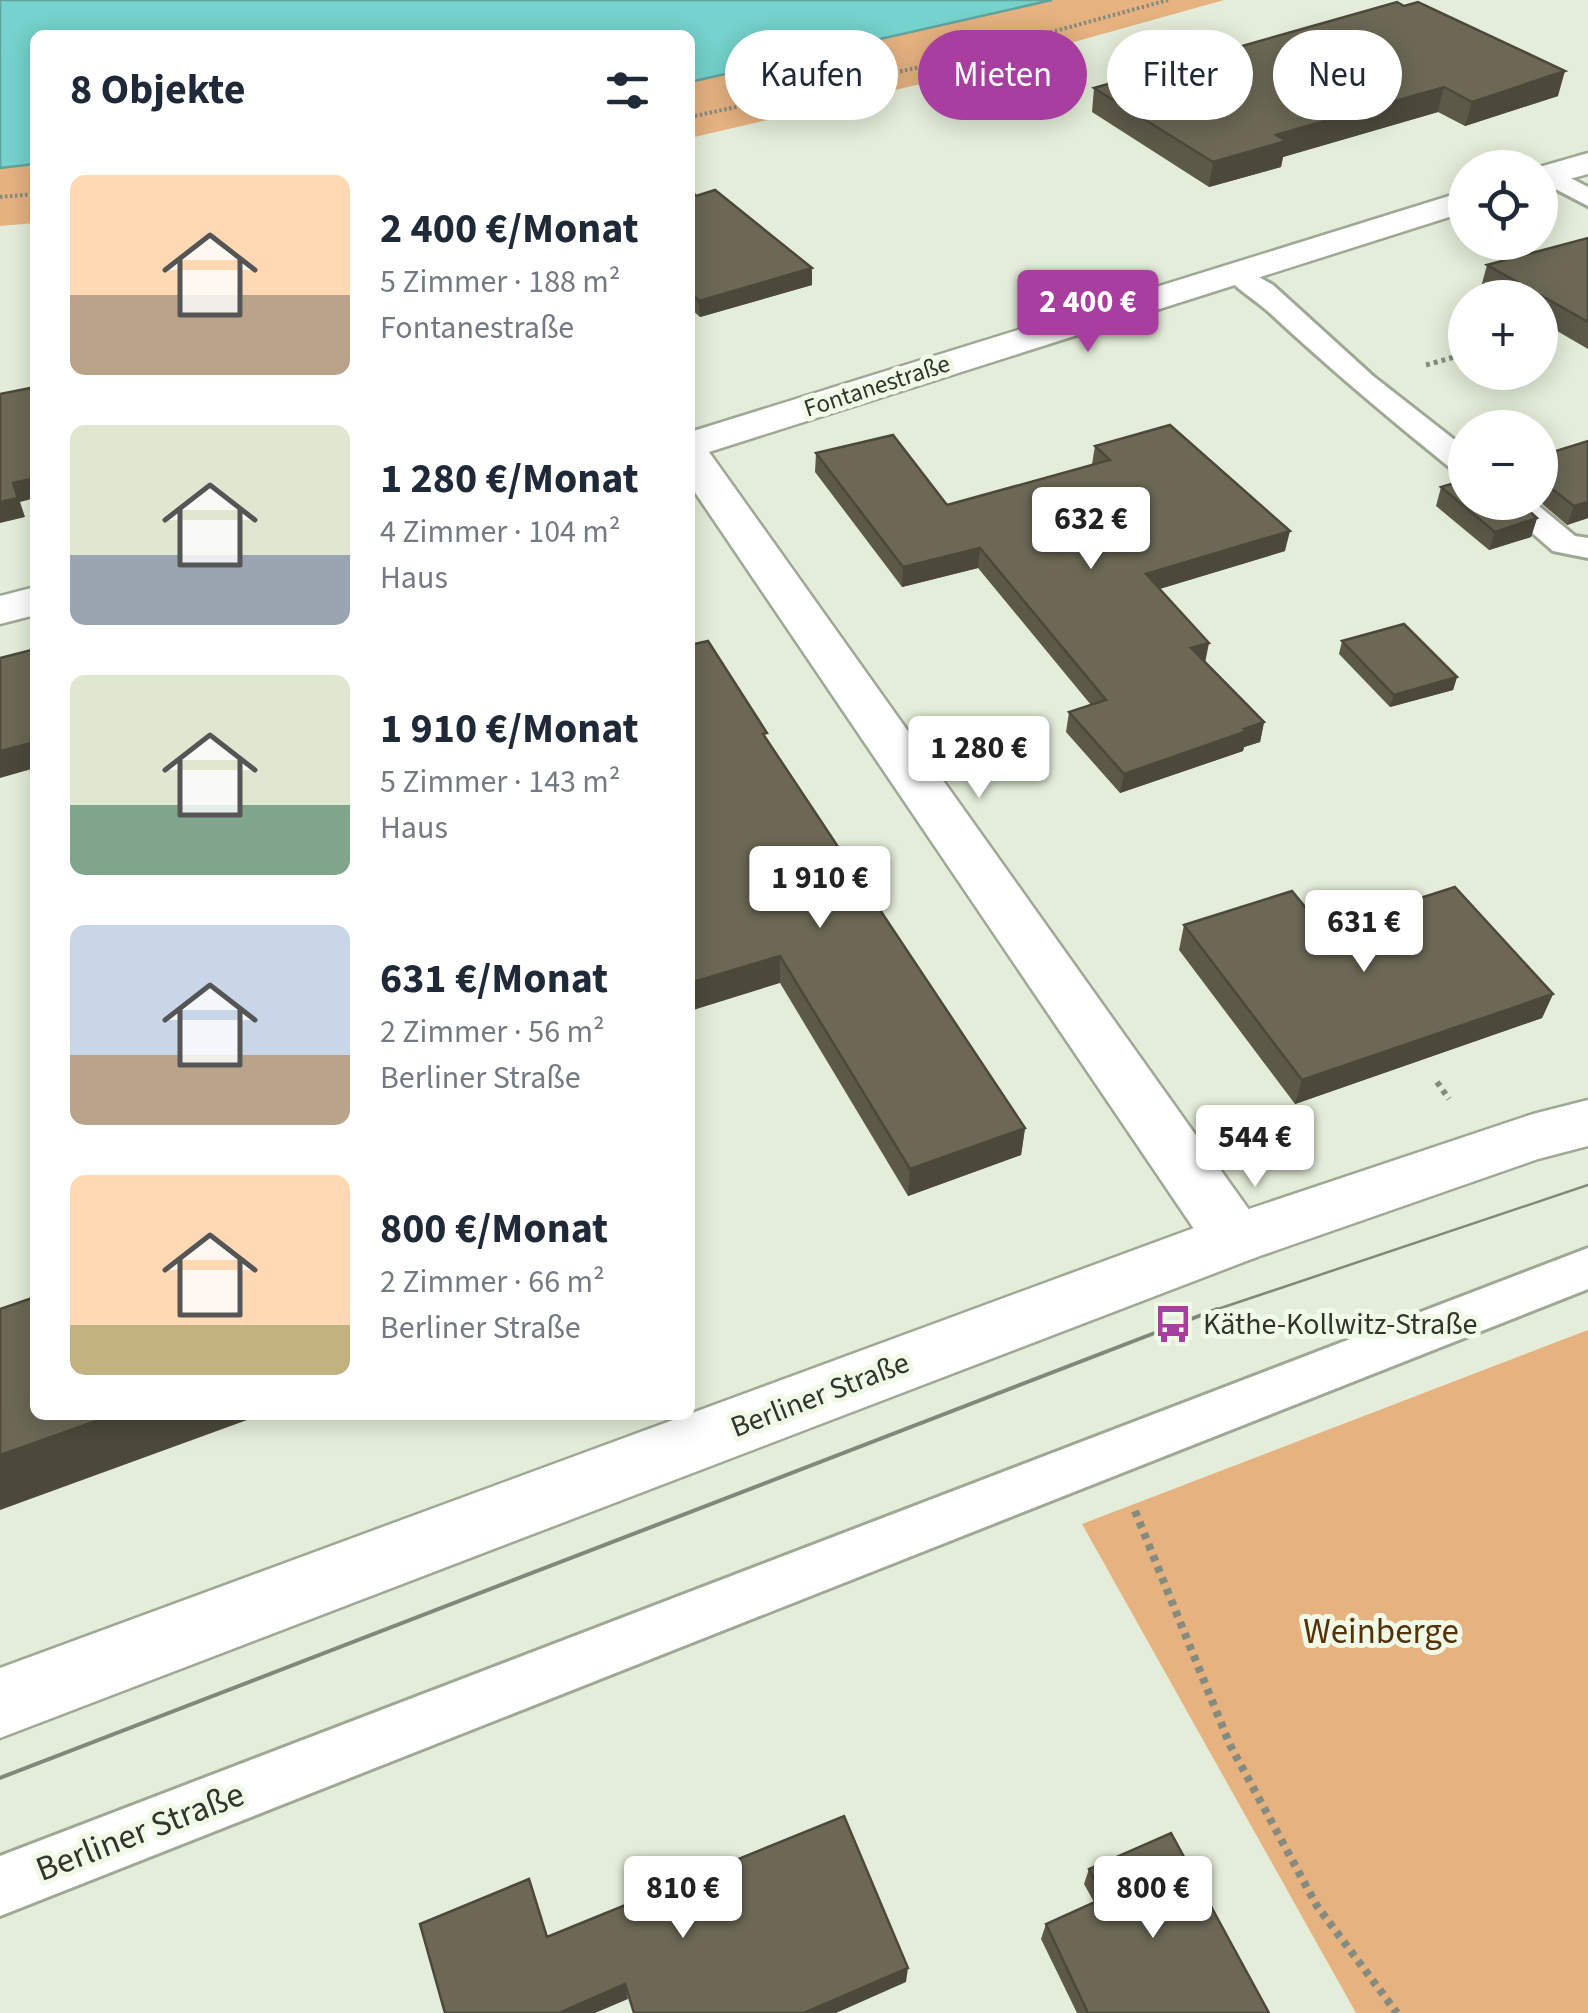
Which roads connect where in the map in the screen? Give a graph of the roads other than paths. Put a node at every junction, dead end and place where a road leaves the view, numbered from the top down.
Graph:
1 (1588, 163) edge
2 (1558, 172) edge
3 (1558, 183) edge
4 (1588, 198) edge
5 (1448, 206) edge
6 (1238, 273) junction
7 (695, 443) edge
8 (1448, 450) edge
9 (695, 462) edge
10 (1535, 520) edge
11 (1588, 548) edge
12 (30, 603) edge
13 (0, 610) edge
14 (1588, 1123) edge
15 (1235, 1239) junction
16 (1588, 1268) edge
17 (0, 1702) edge
18 (0, 1886) edge

1 - 2 street
3 - 4 lane
5 - 6 street, Fontanestraße
6 - 7 street, Fontanestraße
6 - 8 lane
9 - 15 street
10 - 11 lane
12 - 13 street
14 - 15 street, Berliner Straße
15 - 17 street, Berliner Straße
16 - 18 lane, Berliner Straße

